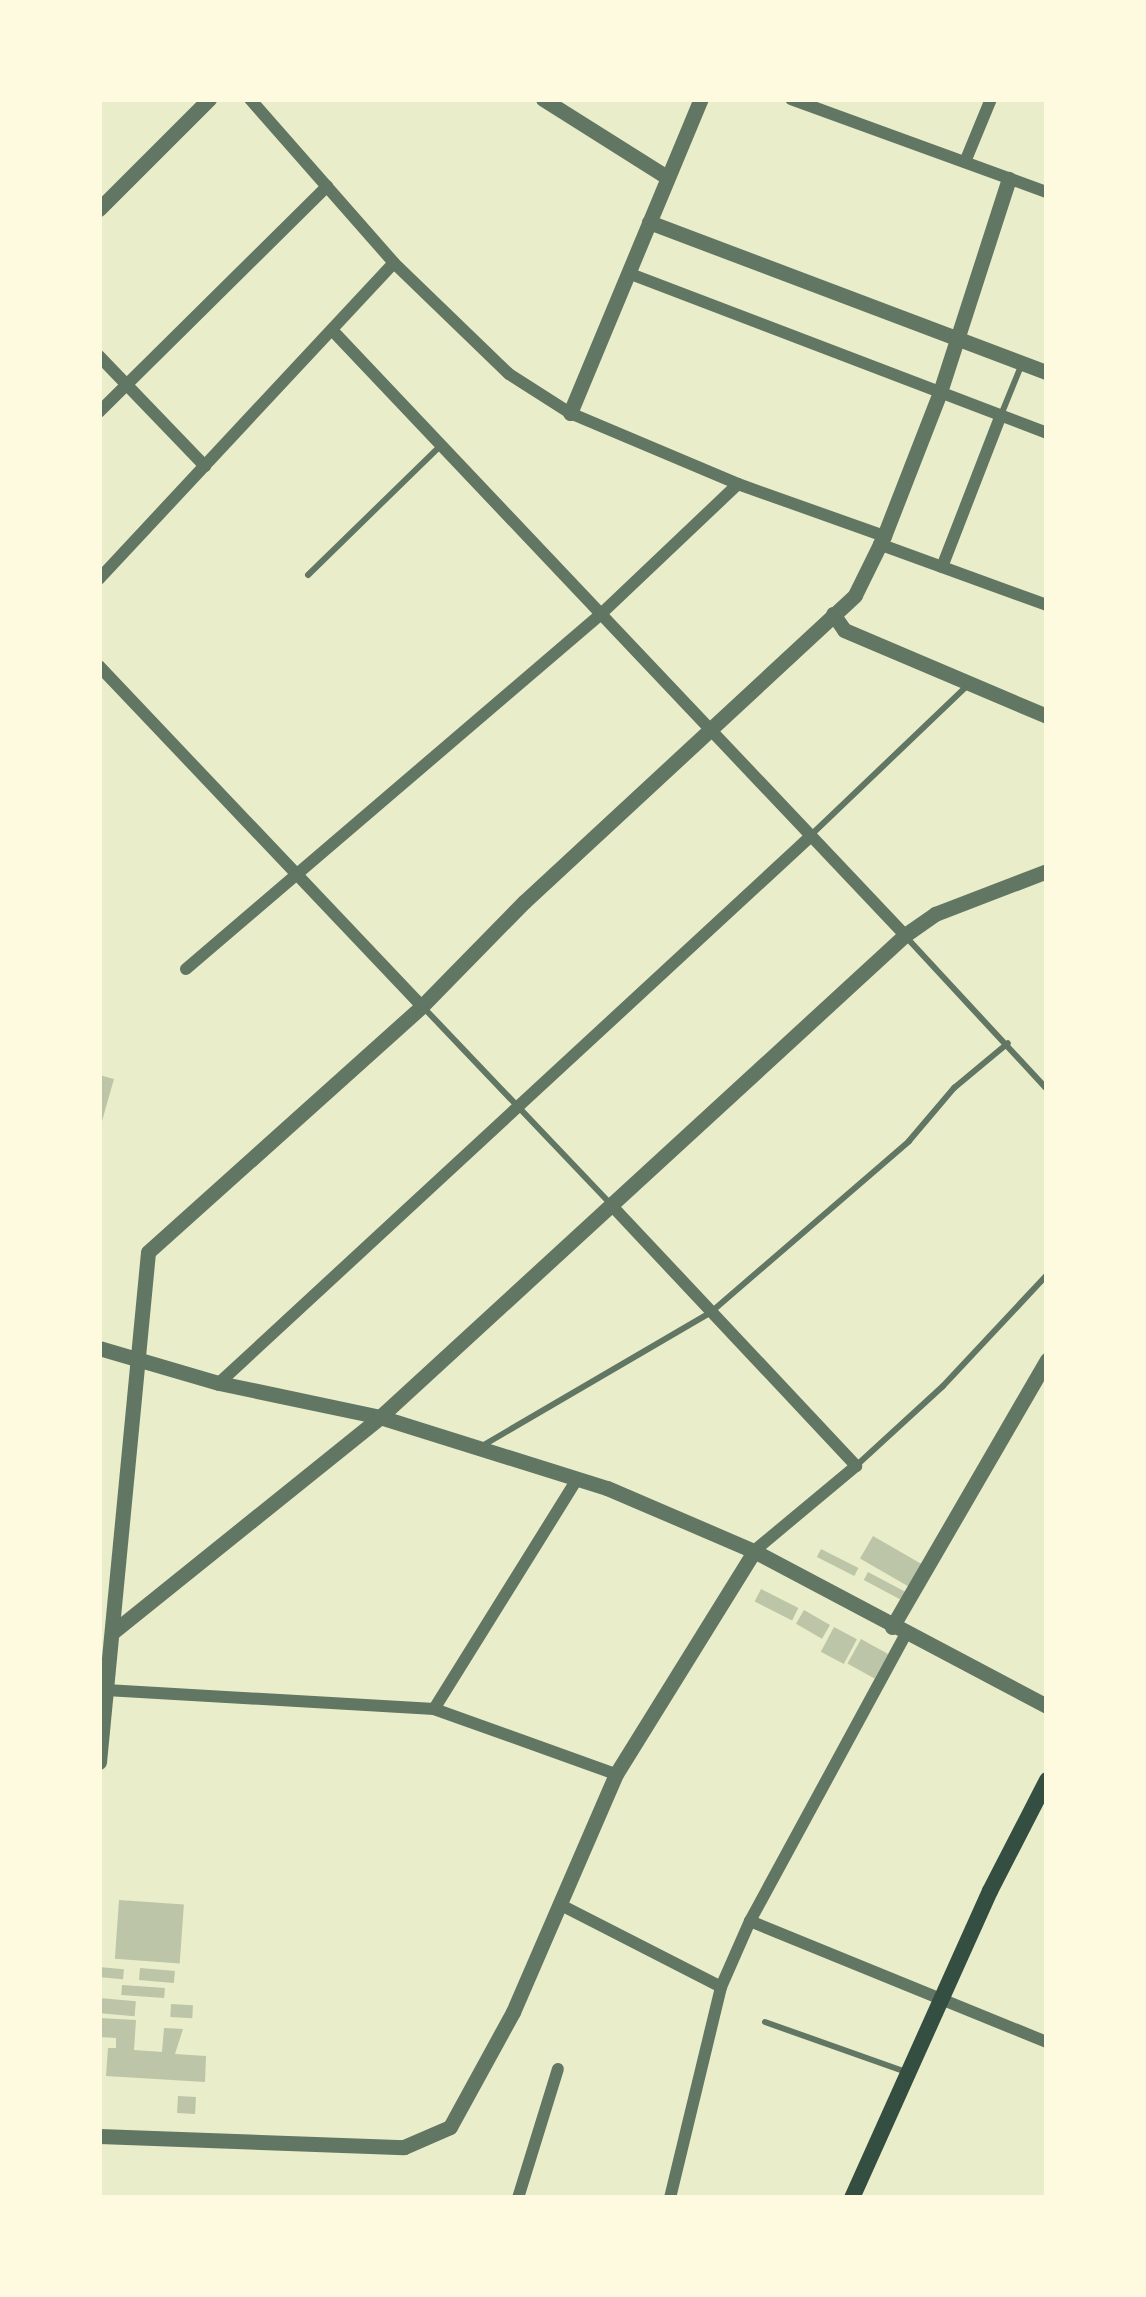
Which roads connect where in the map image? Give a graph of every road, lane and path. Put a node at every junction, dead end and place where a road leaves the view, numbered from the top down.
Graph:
1 (209, 99) edge
2 (250, 99) edge
3 (543, 99) edge
4 (701, 99) edge
5 (791, 99) edge
6 (991, 99) edge
7 (965, 163) junction
8 (667, 177) junction
9 (1010, 179) junction
10 (327, 186) junction
11 (1047, 193) edge
12 (99, 208) edge
13 (649, 222) junction
14 (394, 263) junction
15 (628, 273) junction
16 (332, 330) junction
17 (958, 338) junction
18 (99, 356) edge
19 (1022, 362) junction
20 (1047, 372) edge
21 (127, 385) junction
22 (940, 392) junction
23 (99, 412) edge
24 (570, 413) junction
25 (1001, 415) junction
26 (1047, 433) edge
27 (441, 445) junction
28 (205, 466) junction
29 (738, 484) junction
30 (882, 540) junction
31 (942, 567) junction
32 (308, 575) dead end
33 (99, 579) edge
34 (1047, 605) edge
35 (601, 614) junction
36 (833, 614) junction
37 (99, 666) edge
38 (969, 684) junction
39 (1047, 716) edge
40 (709, 729) junction
41 (811, 836) junction
42 (297, 870) junction
43 (1047, 871) edge
44 (905, 935) junction
45 (186, 969) dead end
46 (422, 1006) junction
47 (1008, 1043) junction
48 (1047, 1089) edge
49 (518, 1108) junction
50 (614, 1208) junction
51 (1047, 1275) edge
52 (710, 1313) junction
53 (99, 1348) edge
54 (135, 1359) junction
55 (1047, 1360) edge
56 (219, 1383) junction
57 (380, 1417) junction
58 (479, 1448) junction
59 (856, 1466) junction
60 (577, 1479) junction
61 (754, 1551) junction
62 (899, 1630) junction
63 (113, 1632) junction
64 (106, 1690) junction
65 (1047, 1706) edge
66 (434, 1709) junction
67 (99, 1762) edge
68 (616, 1774) junction
69 (1047, 1780) edge
70 (559, 1904) junction
71 (750, 1921) junction
72 (721, 1987) junction
73 (939, 2002) junction
74 (765, 2022) dead end
75 (1047, 2042) edge
76 (558, 2069) dead end
77 (908, 2073) junction
78 (99, 2136) edge
79 (518, 2198) edge
80 (670, 2198) edge
81 (852, 2198) edge

1 - 12 street
2 - 10 street
3 - 8 street
4 - 8 street
5 - 7 street
6 - 7 street
7 - 9 street
8 - 13 street
9 - 11 street
9 - 17 street
10 - 14 street
10 - 21 street
13 - 15 street
13 - 17 street
14 - 16 street
14 - 24 street
15 - 22 street
15 - 24 street
16 - 27 street
16 - 28 street
17 - 19 street
17 - 22 street
18 - 21 street
19 - 20 street
19 - 25 lane
21 - 23 street
21 - 28 street
22 - 25 street
22 - 30 street
24 - 29 street
25 - 26 street
25 - 31 street
27 - 32 lane
27 - 35 street
28 - 33 street
29 - 30 street
29 - 35 street
30 - 31 street
30 - 36 street
31 - 34 street
35 - 40 street
35 - 42 street
36 - 38 street
36 - 40 street
37 - 42 street
38 - 39 street
38 - 41 lane
40 - 41 street
40 - 46 street
41 - 44 street
41 - 49 street
42 - 45 street
42 - 46 street
43 - 44 street
44 - 47 lane
44 - 50 street
46 - 49 lane
46 - 54 street
47 - 48 lane
47 - 52 lane
49 - 50 lane
49 - 56 street
50 - 52 street
50 - 57 street
51 - 59 lane
52 - 58 lane
52 - 59 street
53 - 54 street
54 - 56 street
54 - 63 street
55 - 62 street
56 - 57 street
57 - 58 street
57 - 63 street
58 - 60 street
59 - 61 street
60 - 61 street
60 - 66 street
61 - 62 street
61 - 68 street
62 - 65 street
62 - 71 street
63 - 64 street
64 - 66 street
64 - 67 street
66 - 68 street
68 - 70 street
69 - 73 main road
70 - 72 street
70 - 78 street
71 - 72 street
71 - 73 street
72 - 80 street
73 - 75 street
73 - 77 main road
74 - 77 lane
76 - 79 street
77 - 81 main road

